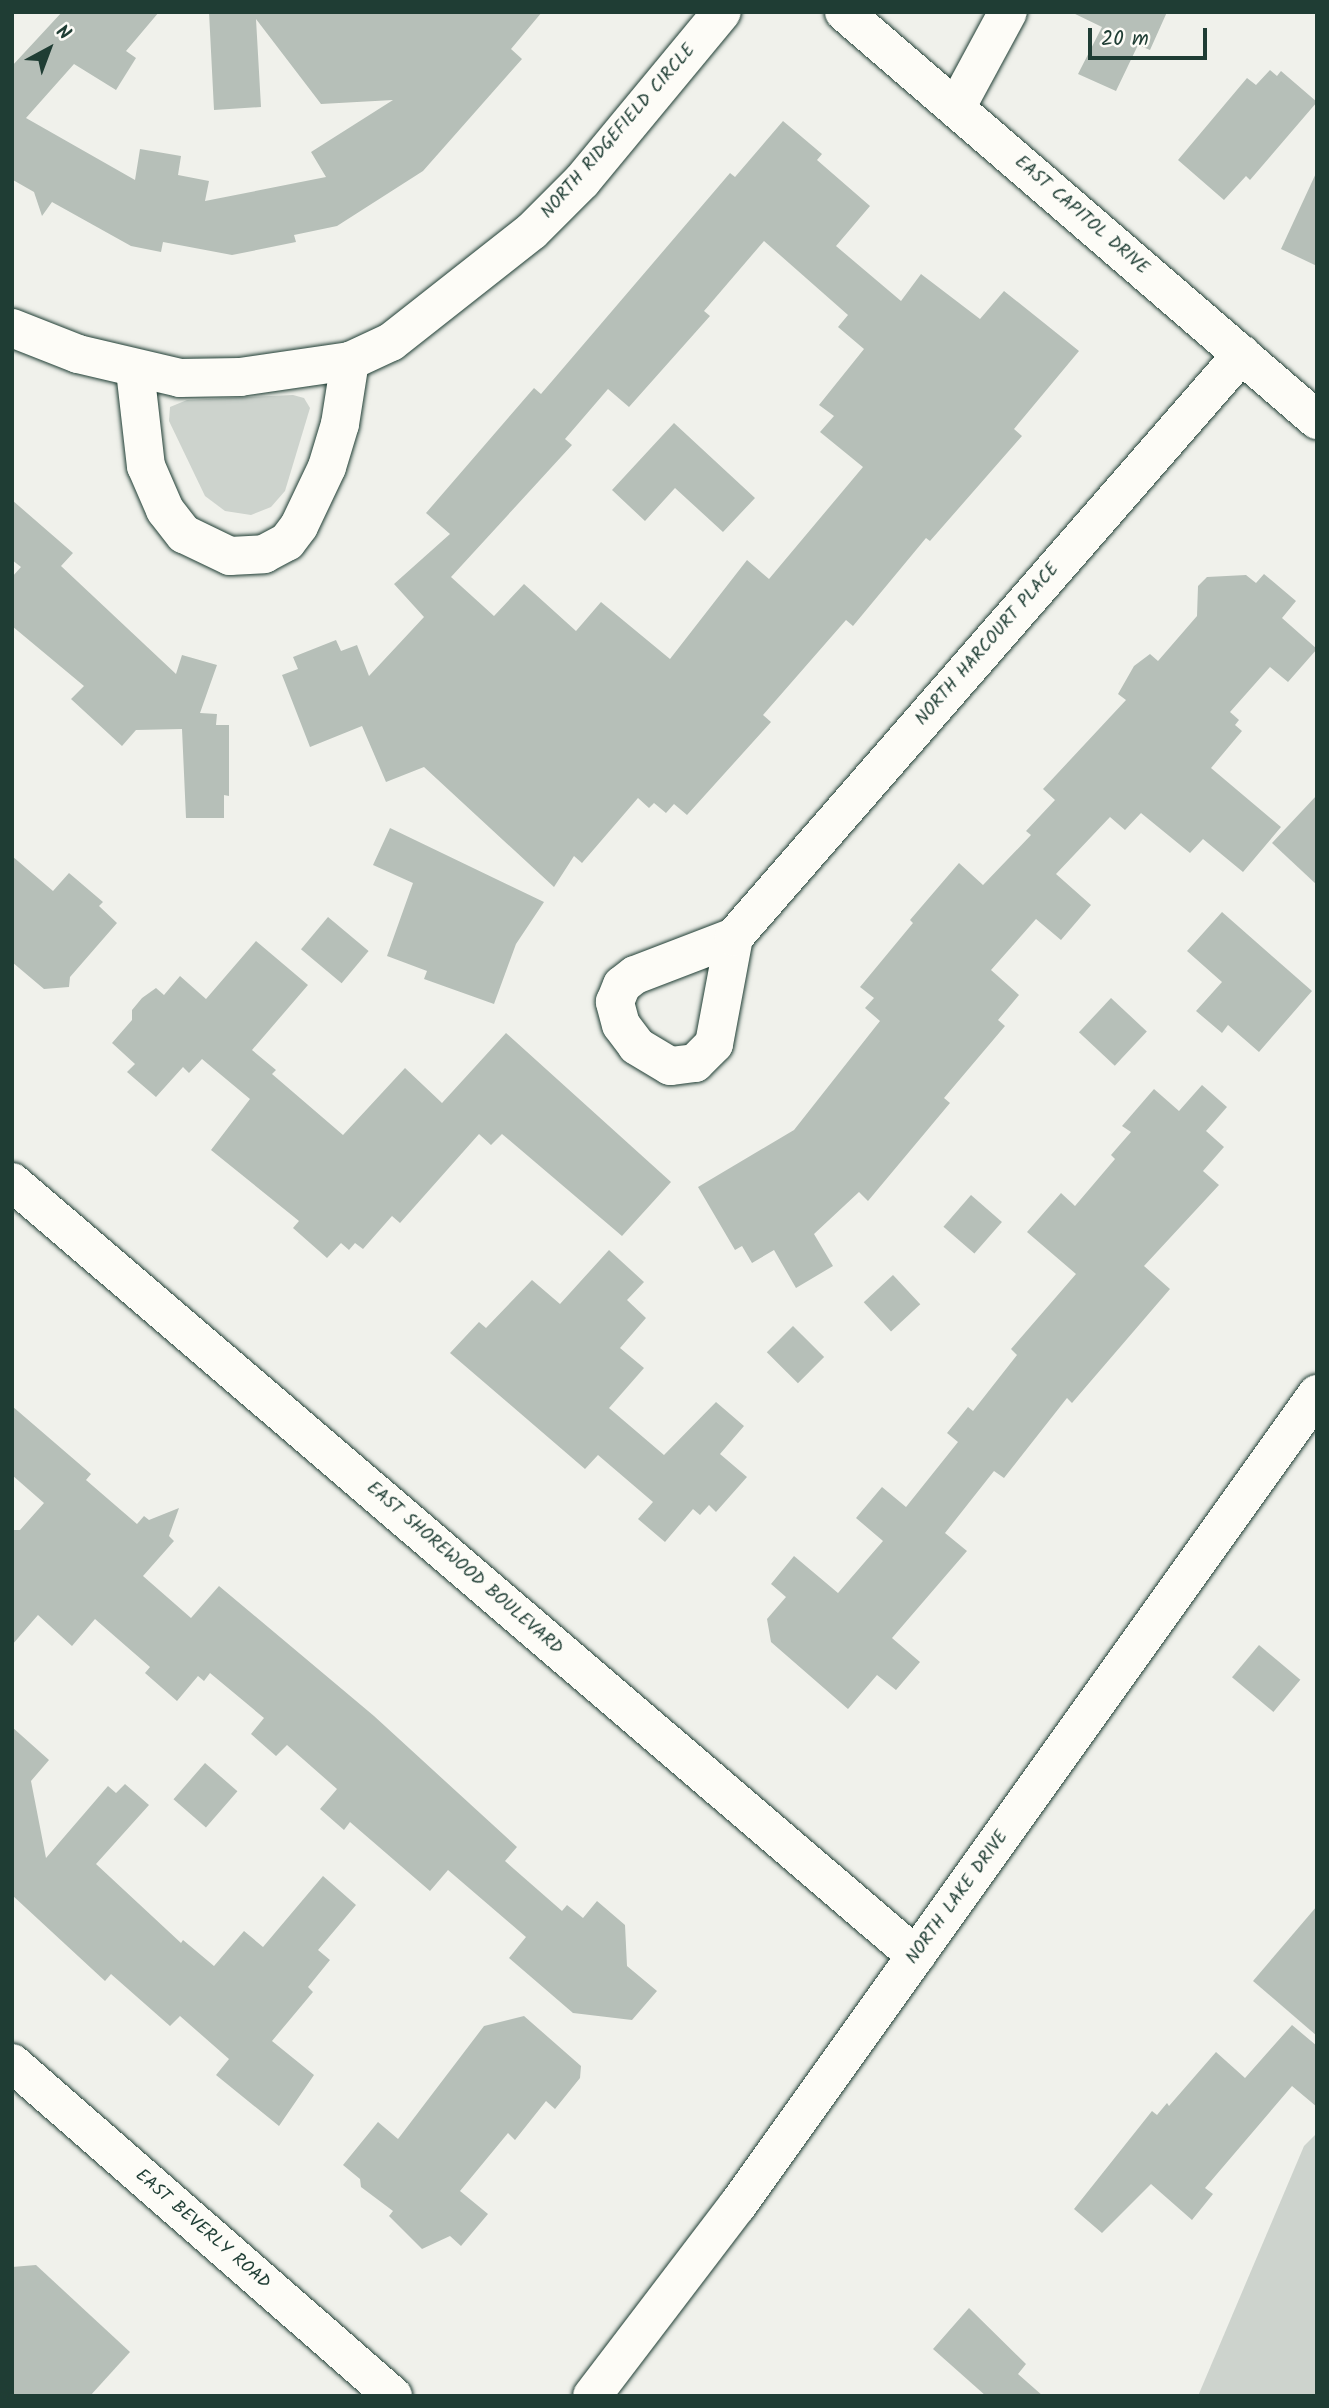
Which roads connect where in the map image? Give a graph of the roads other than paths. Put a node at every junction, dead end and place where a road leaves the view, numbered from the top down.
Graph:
1 (722, 12) edge
2 (844, 12) edge
3 (1009, 12) edge
4 (956, 108) junction
5 (12, 328) edge
6 (1242, 354) junction
7 (350, 361) junction
8 (135, 370) junction
9 (1317, 420) edge
10 (734, 937) dead end
11 (12, 1182) edge
12 (1317, 1394) edge
13 (916, 1956) junction
14 (12, 2063) edge
15 (393, 2396) edge
16 (592, 2396) edge

1 - 7 street, NORTH RIDGEFIELD CIRCLE
2 - 4 street, EAST CAPITOL DRIVE
3 - 4 street
4 - 6 street, EAST CAPITOL DRIVE
5 - 8 street, NORTH RIDGEFIELD CIRCLE
6 - 9 street, EAST CAPITOL DRIVE
6 - 10 street, NORTH HARCOURT PLACE
7 - 8 street, NORTH RIDGEFIELD CIRCLE
7 - 8 street
11 - 13 street, EAST SHOREWOOD BOULEVARD
12 - 13 street, NORTH LAKE DRIVE
13 - 16 street, NORTH LAKE DRIVE
14 - 15 street, EAST BEVERLY ROAD

